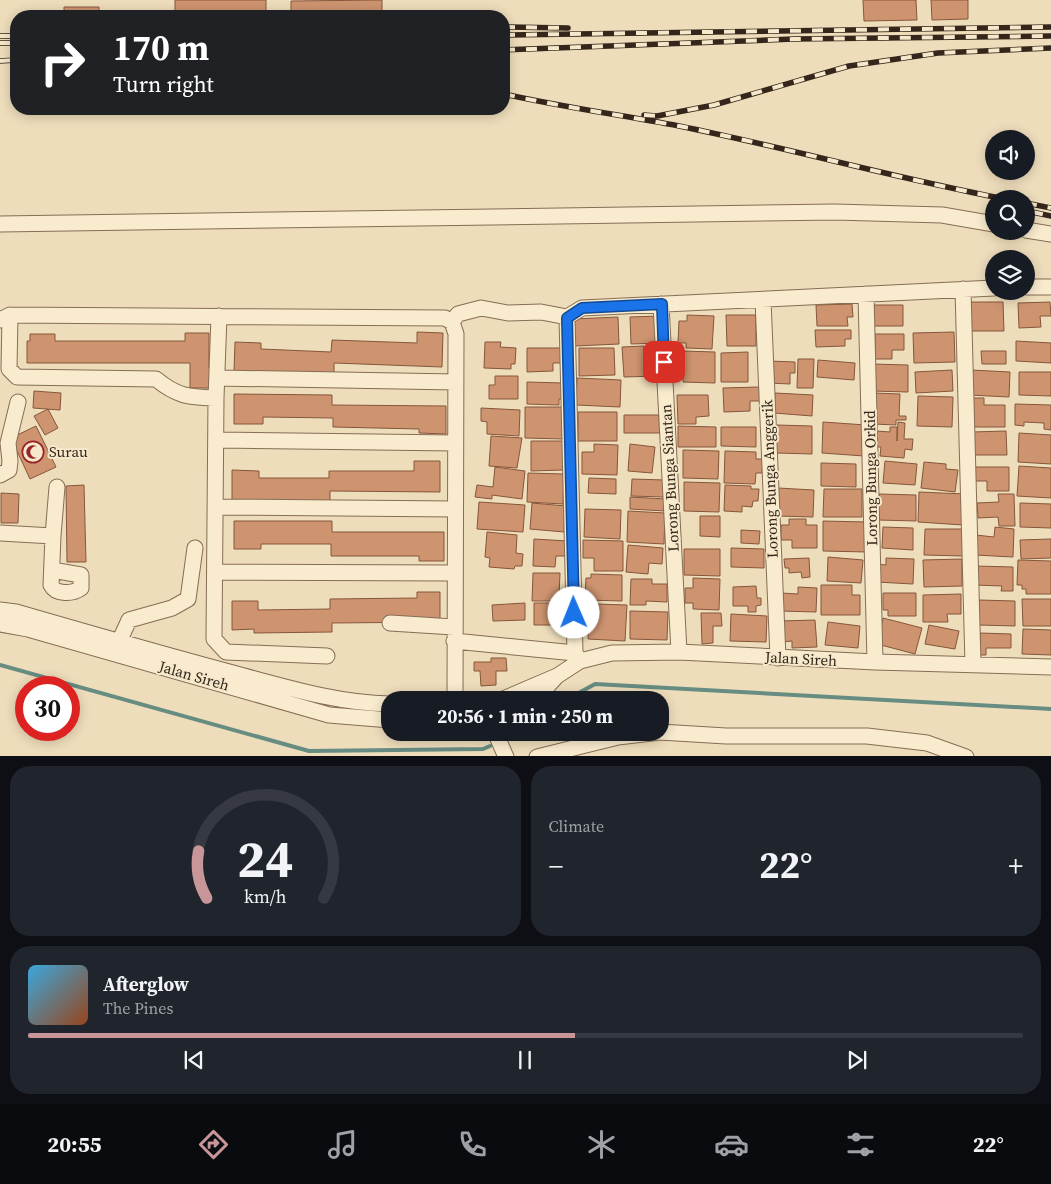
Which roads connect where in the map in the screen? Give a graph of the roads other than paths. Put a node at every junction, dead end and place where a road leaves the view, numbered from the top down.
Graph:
1 (985, 222) edge
2 (0, 224) edge
3 (1035, 231) edge
4 (1051, 234) edge
5 (1035, 287) edge
6 (1050, 287) edge
7 (985, 288) edge
8 (963, 289) junction
9 (866, 294) junction
10 (763, 300) junction
11 (662, 304) junction
12 (219, 316) junction
13 (5, 318) edge
14 (567, 318) junction
15 (452, 322) junction
16 (217, 378) junction
17 (456, 382) junction
18 (216, 398) junction
19 (18, 402) dead end
20 (216, 440) junction
21 (455, 443) junction
22 (0, 475) edge
23 (58, 487) dead end
24 (216, 507) junction
25 (455, 509) junction
26 (0, 533) edge
27 (53, 536) junction
28 (195, 548) dead end
29 (52, 570) dead end
30 (215, 572) junction
31 (454, 573) junction
32 (0, 610) edge
33 (390, 623) dead end
34 (0, 624) edge
35 (454, 634) junction
36 (119, 642) junction
37 (679, 652) junction
38 (327, 656) dead end
39 (577, 657) junction
40 (778, 658) junction
41 (875, 662) junction
42 (973, 664) junction
43 (1051, 667) edge
44 (557, 676) junction
45 (455, 691) edge
46 (521, 691) edge
47 (543, 691) edge
48 (381, 704) edge
49 (381, 719) edge
50 (669, 733) edge
51 (499, 741) edge
52 (601, 741) edge
53 (506, 756) edge
54 (537, 756) edge
55 (966, 756) edge

1 - 2 street
3 - 4 street
5 - 6 street
7 - 8 street
8 - 9 street
8 - 42 street
9 - 10 street
9 - 41 street, Lorong Bunga Orkid
10 - 11 street
10 - 40 street, Lorong Bunga Anggerik
11 - 14 street
11 - 37 street, Lorong Bunga Siantan
12 - 13 street
12 - 15 street
12 - 16 street
13 - 18 street
14 - 15 street
14 - 39 street
15 - 17 street
16 - 17 street
16 - 18 street
17 - 21 street
18 - 20 street
19 - 22 street
20 - 21 street
20 - 24 street
21 - 25 street
23 - 27 street
24 - 25 street
24 - 30 street
25 - 31 street
26 - 27 street
27 - 29 street
28 - 36 street
30 - 31 street
30 - 38 street
31 - 35 street
32 - 36 street, Jalan Sireh
33 - 35 street
34 - 49 street, Jalan Sireh
35 - 39 street
35 - 45 street
36 - 48 street, Jalan Sireh
37 - 39 street, Jalan Sireh
37 - 40 street, Jalan Sireh
39 - 44 street, Jalan Sireh
40 - 41 street, Jalan Sireh
41 - 42 street, Jalan Sireh
42 - 43 street, Jalan Sireh
44 - 46 street, Jalan Sireh
44 - 47 street, Jalan Sireh
50 - 55 street
51 - 53 street
52 - 54 street

